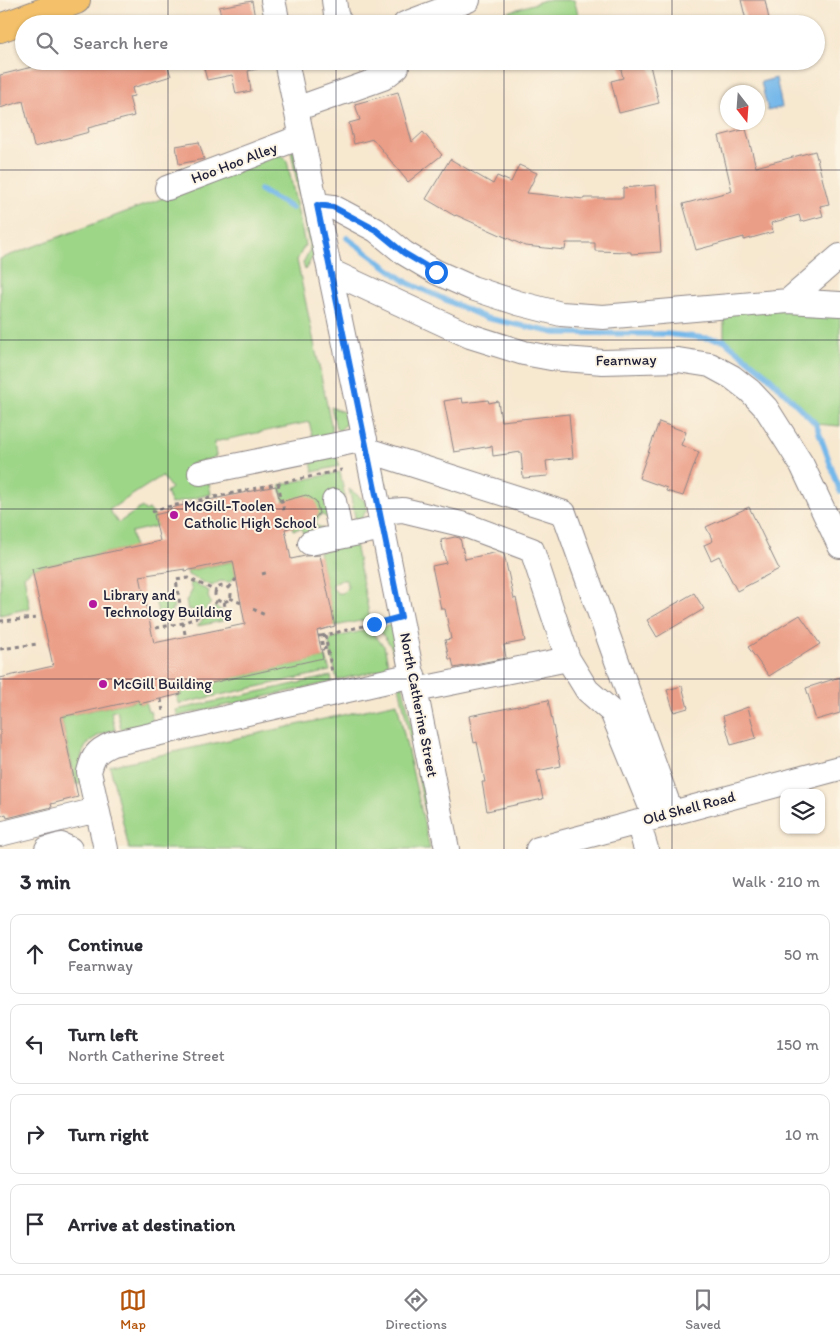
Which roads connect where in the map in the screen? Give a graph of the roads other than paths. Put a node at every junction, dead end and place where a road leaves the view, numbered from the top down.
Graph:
1 (76, 0) edge
2 (273, 0) edge
3 (334, 0) edge
4 (468, 0) edge
5 (35, 15) edge
6 (276, 15) edge
7 (336, 15) edge
8 (429, 15) edge
9 (15, 22) edge
10 (0, 28) edge
11 (288, 70) edge
12 (393, 70) edge
13 (296, 109) junction
14 (301, 137) junction
15 (167, 188) dead end
16 (317, 205) junction
17 (840, 256) edge
18 (330, 271) junction
19 (788, 301) junction
20 (840, 304) edge
21 (366, 444) junction
22 (200, 473) dead end
23 (334, 501) dead end
24 (382, 520) junction
25 (341, 536) junction
26 (310, 543) dead end
27 (840, 546) edge
28 (568, 659) junction
29 (415, 683) junction
30 (840, 768) edge
31 (97, 810) junction
32 (655, 817) junction
33 (0, 834) edge
34 (566, 845) edge
35 (47, 849) edge
36 (70, 849) edge
37 (106, 849) edge
38 (447, 849) edge
39 (538, 849) edge
40 (646, 849) edge

1 - 5 main road
2 - 6 street
3 - 7 street
4 - 8 street
9 - 10 main road
11 - 13 street, North Catherine Street
12 - 13 street
13 - 14 street, North Catherine Street
14 - 15 street, Hoo Hoo Alley
14 - 16 street, North Catherine Street
16 - 18 street, North Catherine Street
16 - 19 street
17 - 19 street
18 - 21 street, North Catherine Street
18 - 27 street, Fearnway
19 - 20 street
21 - 22 street
21 - 24 street, North Catherine Street
21 - 32 street
23 - 25 street
24 - 25 street
24 - 28 street
24 - 29 street, North Catherine Street
25 - 26 street
28 - 29 street
28 - 32 street
29 - 31 street
29 - 38 street, North Catherine Street
30 - 32 street, Old Shell Road
31 - 33 street
31 - 37 street
32 - 34 street, Old Shell Road
32 - 40 street
34 - 39 street, Old Shell Road
35 - 36 street

